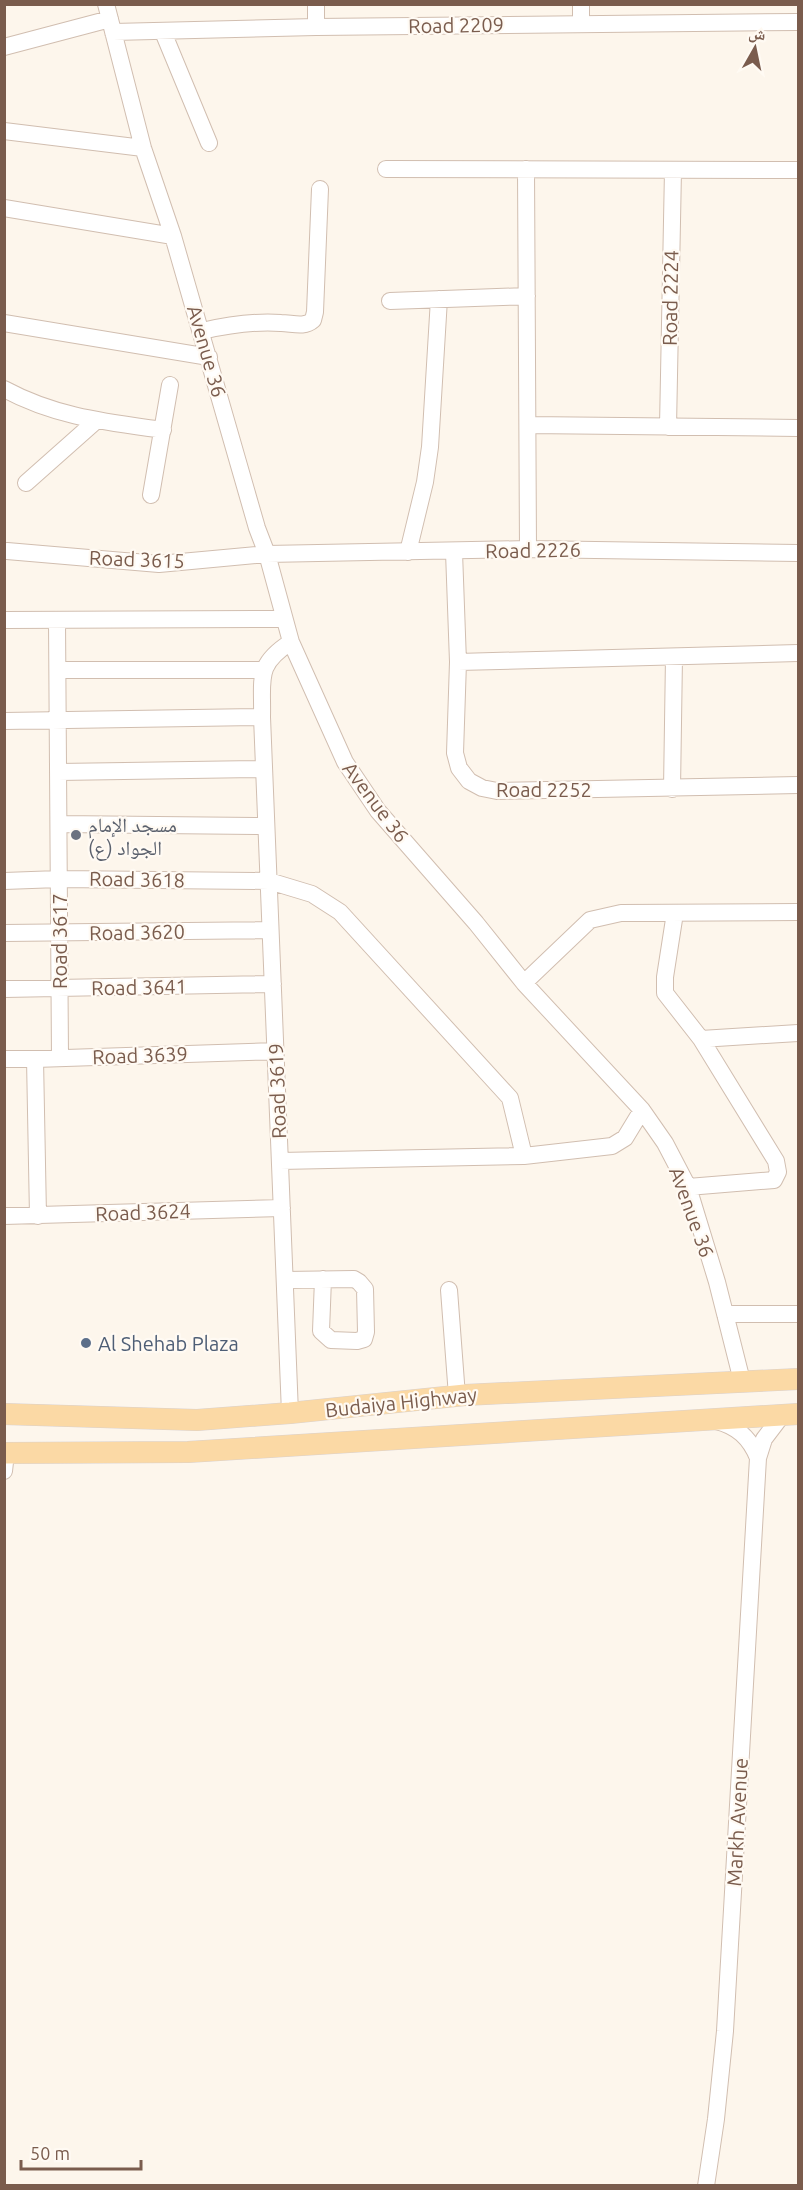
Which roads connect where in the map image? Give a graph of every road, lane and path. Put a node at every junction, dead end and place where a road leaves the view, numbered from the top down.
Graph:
1 (316, 4) edge
2 (581, 4) edge
3 (110, 18) edge
4 (798, 22) edge
5 (581, 24) junction
6 (316, 27) junction
7 (163, 32) junction
8 (4, 46) edge
9 (4, 131) edge
10 (209, 143) dead end
11 (143, 148) junction
12 (386, 169) dead end
13 (526, 170) junction
14 (673, 170) junction
15 (798, 170) edge
16 (320, 189) dead end
17 (4, 208) edge
18 (173, 236) junction
19 (527, 296) junction
20 (439, 299) junction
21 (390, 301) dead end
22 (4, 323) edge
23 (202, 331) junction
24 (209, 357) junction
25 (170, 385) dead end
26 (4, 389) edge
27 (97, 420) junction
28 (528, 425) junction
29 (668, 427) junction
30 (798, 429) edge
31 (163, 430) junction
32 (26, 483) dead end
33 (151, 495) dead end
34 (528, 549) junction
35 (7, 551) dead end
36 (408, 552) junction
37 (454, 552) junction
38 (798, 553) edge
39 (267, 554) junction
40 (284, 619) junction
41 (4, 620) edge
42 (57, 621) junction
43 (291, 642) junction
44 (798, 653) edge
45 (674, 657) junction
46 (458, 662) junction
47 (58, 670) junction
48 (263, 670) junction
49 (262, 717) junction
50 (4, 721) edge
51 (58, 721) junction
52 (264, 769) junction
53 (58, 772) junction
54 (798, 785) edge
55 (672, 789) junction
56 (59, 824) junction
57 (266, 826) junction
58 (59, 879) junction
59 (4, 881) edge
60 (269, 881) junction
61 (798, 912) edge
62 (675, 913) junction
63 (270, 930) junction
64 (4, 933) edge
65 (59, 933) junction
66 (524, 983) junction
67 (273, 984) junction
68 (60, 988) junction
69 (4, 989) edge
70 (798, 1033) edge
71 (701, 1039) junction
72 (275, 1051) junction
73 (60, 1058) junction
74 (4, 1059) edge
75 (35, 1059) junction
76 (642, 1110) junction
77 (525, 1155) junction
78 (280, 1161) junction
79 (688, 1187) junction
80 (282, 1208) junction
81 (38, 1215) junction
82 (4, 1216) edge
83 (322, 1279) dead end
84 (285, 1280) junction
85 (449, 1290) dead end
86 (725, 1314) junction
87 (798, 1314) edge
88 (798, 1379) edge
89 (742, 1381) junction
90 (457, 1396) junction
91 (290, 1413) junction
92 (4, 1414) edge
93 (790, 1414) edge
94 (707, 1420) junction
95 (758, 1458) junction
96 (5, 1459) edge
97 (706, 2186) edge

1 - 6 street
2 - 5 street
3 - 7 street, Road 2209
3 - 8 street, Road 2209
3 - 11 street, Avenue 36
4 - 5 street, Road 2209
5 - 6 street, Road 2209
6 - 7 street, Road 2209
7 - 10 street
9 - 11 street
11 - 18 street, Avenue 36
12 - 13 street
13 - 14 street
13 - 19 street
14 - 15 street
14 - 29 street, Road 2224
16 - 23 street
17 - 18 street
18 - 23 street, Avenue 36
19 - 20 street
19 - 28 street
20 - 21 street
20 - 36 street
22 - 24 street
23 - 24 street, Avenue 36
24 - 39 street, Avenue 36
25 - 31 street
26 - 27 street
27 - 31 street
27 - 32 street
28 - 29 street
28 - 34 street
29 - 30 street
31 - 33 street
34 - 37 street, Road 2226
34 - 38 street, Road 2226
35 - 39 street, Road 3615
36 - 37 street, Road 2226
36 - 39 street, Road 2226
37 - 46 street, Road 2252
39 - 40 street, Avenue 36
40 - 42 street
40 - 43 street, Avenue 36
41 - 42 street
42 - 47 street, Road 3617
43 - 48 street
43 - 66 street, Avenue 36
44 - 45 street
45 - 46 street
45 - 55 street
46 - 55 street, Road 2252
47 - 48 street
47 - 51 street, Road 3617
48 - 49 street, Road 3619
49 - 51 street
49 - 52 street, Road 3619
50 - 51 street
51 - 53 street, Road 3617
52 - 53 street
52 - 57 street, Road 3619
53 - 56 street, Road 3617
54 - 55 street, Road 2252
56 - 57 street
56 - 58 street, Road 3617
57 - 60 street, Road 3619
58 - 59 street, Road 3618
58 - 60 street, Road 3618
58 - 65 street, Road 3617
60 - 63 street, Road 3619
60 - 77 street, Road 3618
61 - 62 street
62 - 66 street
62 - 71 street
63 - 65 street, Road 3620
63 - 67 street, Road 3619
64 - 65 street, Road 3620
65 - 68 street, Road 3617
66 - 76 street, Avenue 36
67 - 68 street, Road 3641
67 - 72 street, Road 3619
68 - 69 street, Road 3641
68 - 73 street, Road 3617
70 - 71 street
71 - 79 street
72 - 73 street, Road 3639
72 - 78 street, Road 3619
73 - 75 street, Road 3639
74 - 75 street, Road 3639
75 - 81 street
76 - 77 street
76 - 79 street, Avenue 36
77 - 78 street
78 - 80 street, Road 3619
79 - 86 street, Avenue 36
80 - 81 street, Road 3624
80 - 84 street, Road 3619
81 - 82 street, Road 3624
83 - 84 street
84 - 91 street, Road 3619
85 - 90 street
86 - 87 street
86 - 89 street, Avenue 36
88 - 89 main road, Budaiya Highway
89 - 90 main road, Budaiya Highway
90 - 91 main road, Budaiya Highway
91 - 92 main road, Budaiya Highway
93 - 94 main road, Budaiya Highway
93 - 95 street, Markh Avenue
94 - 95 street
94 - 96 main road, Budaiya Highway
95 - 97 street, Markh Avenue

